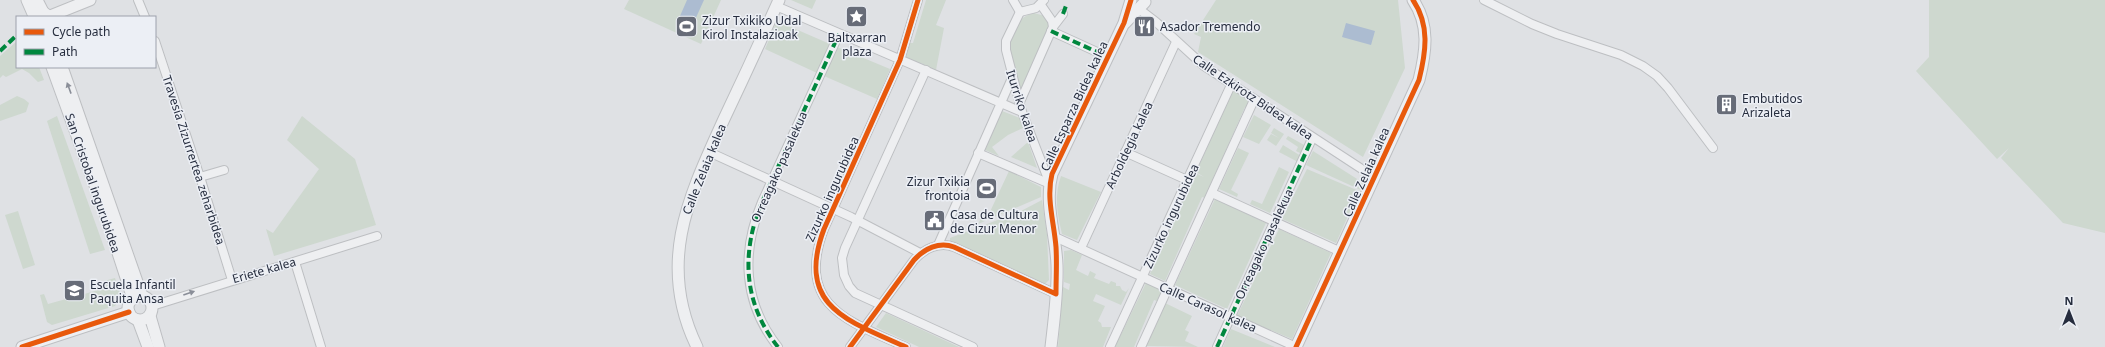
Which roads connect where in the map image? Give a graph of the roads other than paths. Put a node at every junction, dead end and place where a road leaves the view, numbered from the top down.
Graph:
1 (26, 0) edge
2 (36, 0) edge
3 (90, 0) edge
4 (138, 0) edge
5 (918, 0) edge
6 (1013, 0) edge
7 (1131, 0) edge
8 (1413, 0) edge
9 (1484, 0) edge
10 (1042, 2) edge
11 (777, 3) edge
12 (1142, 3) edge
13 (1020, 12) junction
14 (1063, 14) dead end
15 (42, 16) edge
16 (145, 16) edge
17 (1124, 23) junction
18 (1052, 29) junction
19 (839, 34) junction
20 (1176, 42) junction
21 (156, 44) edge
22 (1108, 57) junction
23 (900, 60) junction
24 (52, 68) edge
25 (62, 68) edge
26 (926, 70) junction
27 (1012, 78) junction
28 (1231, 85) junction
29 (1254, 100) junction
30 (1020, 102) junction
31 (1001, 103) junction
32 (1022, 112) junction
33 (1311, 141) dead end
34 (1713, 148) dead end
35 (709, 152) junction
36 (1125, 152) junction
37 (978, 153) junction
38 (224, 170) dead end
39 (200, 177) junction
40 (1374, 177) junction
41 (1187, 180) junction
42 (772, 181) junction
43 (1050, 184) junction
44 (1212, 193) junction
45 (833, 209) junction
46 (858, 221) junction
47 (1274, 221) junction
48 (376, 236) dead end
49 (1055, 237) junction
50 (938, 245) junction
51 (1081, 248) junction
52 (1341, 252) junction
53 (920, 253) junction
54 (295, 262) junction
55 (1142, 278) junction
56 (232, 280) junction
57 (1167, 289) junction
58 (1056, 294) junction
59 (137, 298) junction
60 (881, 305) junction
61 (151, 311) junction
62 (129, 312) junction
63 (1230, 318) junction
64 (138, 320) junction
65 (864, 328) junction
66 (24, 347) edge
67 (148, 347) edge
68 (159, 347) edge
69 (321, 347) edge
70 (697, 347) edge
71 (778, 347) edge
72 (850, 347) edge
73 (906, 347) edge
74 (973, 347) edge
75 (1051, 347) edge
76 (1110, 347) edge
77 (1141, 347) edge
78 (1217, 347) edge
79 (1296, 347) edge

1 - 15 street
2 - 15 street
3 - 15 street
4 - 16 street
5 - 23 street, Zizurko ingurubidea
6 - 13 street
7 - 17 street, Calle Esparza Bidea kalea
8 - 40 street, Calle Zelaia kalea
9 - 34 street
10 - 13 street
10 - 18 street
11 - 19 street
11 - 35 street, Calle Zelaia kalea
12 - 17 street, Calle Esparza Bidea kalea
12 - 20 street, Calle Ezkirotz Bidea kalea
13 - 27 street, Iturriko kalea
14 - 18 street
17 - 22 street, Calle Esparza Bidea kalea
18 - 22 street
18 - 30 street
19 - 23 street
19 - 42 street, Orreagako pasalekua
20 - 28 street, Calle Ezkirotz Bidea kalea
20 - 36 street, Arboldegia kalea
21 - 39 street, Travesía Zizurrertea zeharbidea
22 - 43 street, Calle Esparza Bidea kalea
23 - 26 street
23 - 45 street, Zizurko ingurubidea
24 - 59 street, San Cristobal ingurubidea
59 -> 25 street, San Cristobal ingurubidea
26 - 31 street
26 - 46 street
27 - 30 street, Iturriko kalea
27 - 31 street
28 - 29 street, Calle Ezkirotz Bidea kalea
28 - 41 street, Zizurko ingurubidea
29 - 40 street, Calle Ezkirotz Bidea kalea
29 - 44 street
30 - 32 street, Iturriko kalea
31 - 32 street
31 - 37 street
32 - 43 street, Iturriko kalea
33 - 47 street, Orreagako pasalekua
35 - 42 street
35 - 70 street, Calle Zelaia kalea
36 - 41 street
36 - 51 street, Arboldegia kalea
37 - 43 street
37 - 50 street
38 - 39 street
39 - 56 street, Travesía Zizurrertea zeharbidea
40 - 52 street, Calle Zelaia kalea
41 - 55 street, Zizurko ingurubidea
42 - 45 street
42 - 71 street, Orreagako pasalekua
43 - 49 street, Calle Esparza Bidea kalea
44 - 47 street
44 - 57 street
45 - 46 street
45 - 65 street, Zizurko ingurubidea
46 - 53 street
46 - 60 street
47 - 52 street
47 - 63 street, Orreagako pasalekua
48 - 54 street, Eriete kalea
49 - 51 street, Calle Carasol kalea
49 - 58 street, Calle Esparza Bidea kalea
50 - 53 street
50 - 58 street
51 - 55 street, Calle Carasol kalea
52 - 79 street, Calle Zelaia kalea
53 - 60 street
54 - 56 street, Eriete kalea
54 - 69 street
55 - 57 street, Calle Carasol kalea
55 - 76 street, Zizurko ingurubidea
61 -> 56 street, Eriete kalea
57 - 63 street, Calle Carasol kalea
57 - 77 street
58 - 75 street, Calle Esparza Bidea kalea
59 - 61 street
59 - 62 street
60 - 65 street
60 - 74 street
61 - 64 street
61 - 68 street
62 - 64 street
62 - 66 street
63 - 78 street, Orreagako pasalekua
63 - 79 street, Calle Carasol kalea
64 - 67 street
65 - 72 street
65 - 73 street, Zizurko ingurubidea

